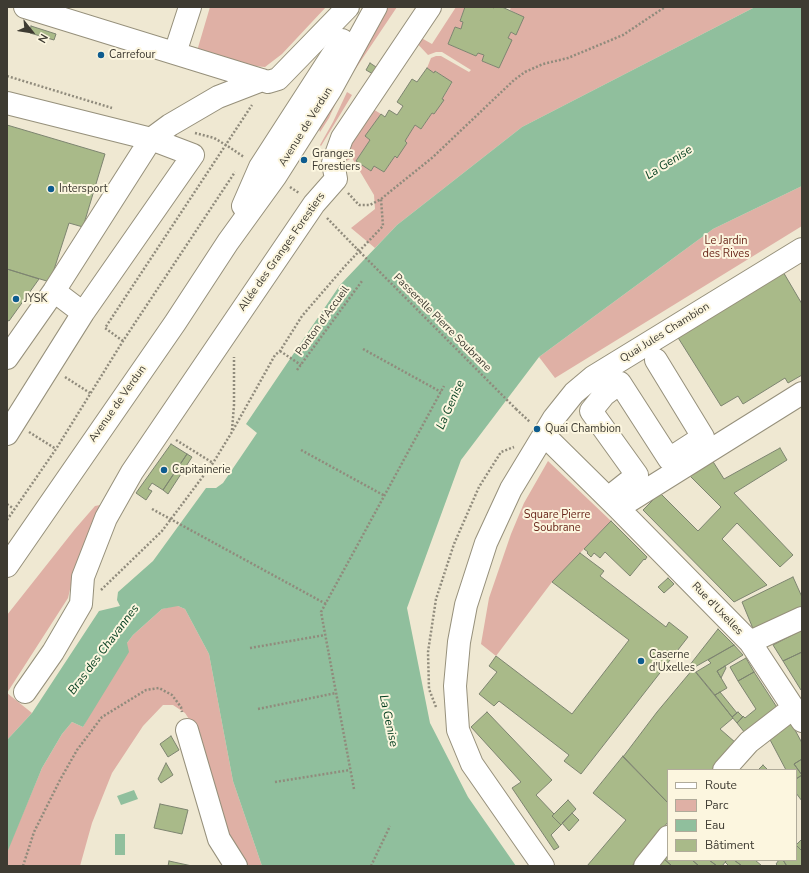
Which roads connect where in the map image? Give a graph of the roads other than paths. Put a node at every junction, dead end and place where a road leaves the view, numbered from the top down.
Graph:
1 (25, 7) edge
2 (190, 7) edge
3 (348, 7) edge
4 (361, 7) edge
5 (376, 7) edge
6 (430, 7) edge
7 (175, 53) junction
8 (262, 80) junction
9 (7, 103) edge
10 (151, 139) junction
11 (228, 242) junction
12 (802, 248) edge
13 (54, 291) junction
14 (83, 313) junction
15 (7, 358) edge
16 (656, 360) dead end
17 (802, 393) edge
18 (538, 429) junction
19 (7, 434) edge
20 (613, 503) junction
21 (7, 566) edge
22 (802, 618) edge
23 (750, 642) junction
24 (25, 692) dead end
25 (797, 715) edge
26 (187, 730) road end
27 (725, 769) edge
28 (667, 838) edge
29 (236, 866) edge
30 (543, 866) edge
31 (645, 866) edge

1 - 7 street
2 - 7 street
3 - 8 street
4 - 11 street, Avenue de Verdun
5 - 11 street, Avenue de Verdun
6 - 24 street, Allée des Granges Forestiers
7 - 8 street
8 - 10 street
9 - 10 street
10 - 13 street
10 - 14 street
11 - 21 street, Avenue de Verdun
12 - 18 street, Quai Jules Chambion
13 - 14 street
13 - 15 street
14 - 19 street
16 - 20 street
17 - 20 street
18 - 20 street, Rue d'Uxelles
18 - 30 street, Quai Jules Chambion
20 - 23 street, Rue d'Uxelles
22 - 23 street
23 - 25 street, Rue d'Uxelles
25 - 27 street
26 - 29 street
28 - 31 street

